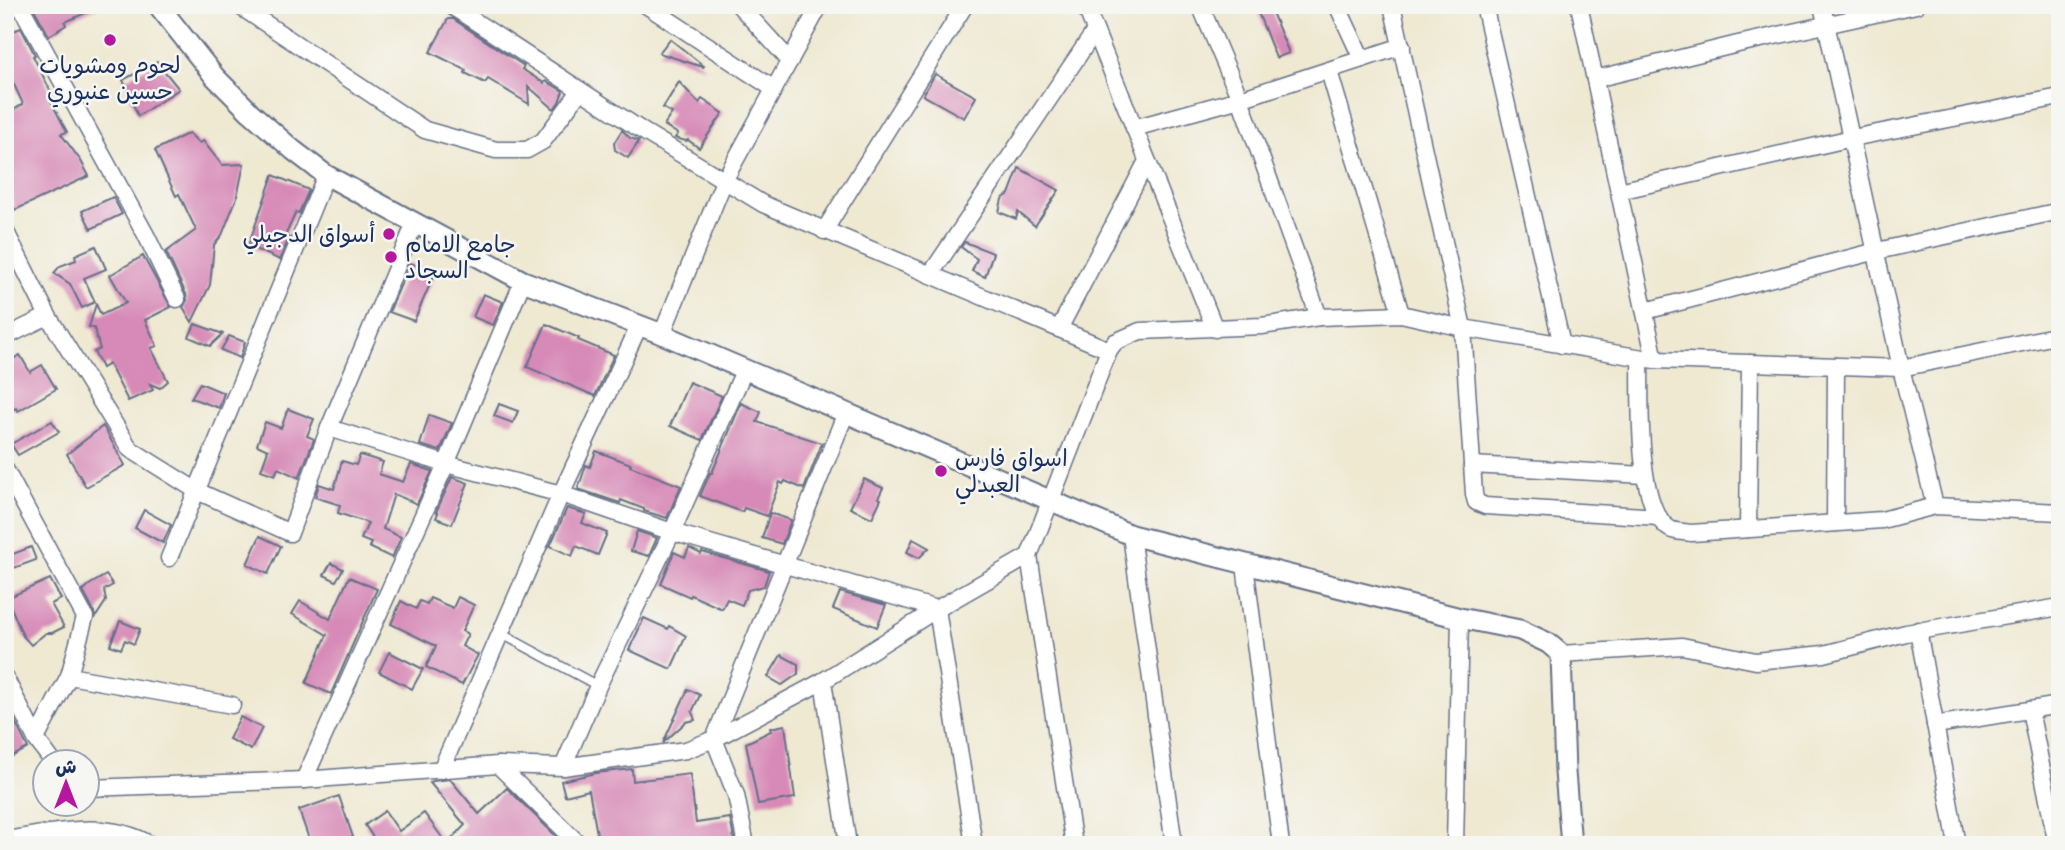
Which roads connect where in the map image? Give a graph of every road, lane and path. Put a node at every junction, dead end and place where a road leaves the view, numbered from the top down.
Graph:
1 (20, 5) edge
2 (158, 5) edge
3 (238, 5) edge
4 (450, 5) edge
5 (646, 5) edge
6 (739, 5) edge
7 (820, 5) edge
8 (965, 5) edge
9 (1085, 5) edge
10 (1200, 5) edge
11 (1338, 5) edge
12 (1392, 5) edge
13 (1579, 5) edge
14 (1822, 5) edge
15 (1916, 5) edge
16 (1487, 6) edge
17 (1827, 24) junction
18 (1095, 31) junction
19 (1402, 46) junction
20 (1362, 59) junction
21 (790, 61) junction
22 (1329, 71) junction
23 (1595, 79) junction
24 (774, 89) junction
25 (580, 91) junction
26 (2060, 97) edge
27 (1240, 99) junction
28 (1134, 128) junction
29 (1852, 138) junction
30 (1147, 160) junction
31 (326, 175) junction
32 (724, 181) junction
33 (1619, 191) junction
34 (2060, 211) edge
35 (415, 223) junction
36 (5, 230) edge
37 (824, 231) junction
38 (1877, 251) junction
39 (930, 275) junction
40 (523, 281) junction
41 (177, 299) dead end
42 (1645, 311) junction
43 (1401, 314) junction
44 (48, 316) junction
45 (1319, 317) junction
46 (639, 326) junction
47 (1215, 328) junction
48 (1463, 328) junction
49 (1059, 329) junction
50 (662, 334) junction
51 (2060, 335) edge
52 (5, 337) edge
53 (1562, 345) junction
54 (1110, 350) junction
55 (1648, 359) junction
56 (1750, 363) junction
57 (1836, 366) junction
58 (1901, 368) junction
59 (744, 371) junction
60 (845, 415) junction
61 (329, 428) junction
62 (446, 464) junction
63 (1472, 466) junction
64 (5, 469) edge
65 (1644, 475) junction
66 (197, 491) junction
67 (561, 494) junction
68 (1050, 501) junction
69 (1935, 506) junction
70 (2060, 512) edge
71 (1659, 517) junction
72 (1835, 523) junction
73 (1748, 529) junction
74 (672, 532) junction
75 (1131, 535) junction
76 (1029, 556) junction
77 (169, 558) dead end
78 (785, 564) junction
79 (1245, 565) junction
80 (2060, 607) edge
81 (937, 610) junction
82 (1460, 618) junction
83 (1918, 630) junction
84 (500, 633) junction
85 (1561, 654) junction
86 (69, 676) junction
87 (5, 677) edge
88 (823, 681) junction
89 (598, 686) junction
90 (232, 705) dead end
91 (2060, 705) edge
92 (2030, 710) junction
93 (1935, 725) junction
94 (36, 739) junction
95 (714, 739) junction
96 (43, 748) edge
97 (498, 765) junction
98 (563, 766) junction
99 (441, 770) junction
100 (304, 780) junction
101 (102, 787) edge
102 (5, 840) edge
103 (34, 840) edge
104 (577, 844) edge
105 (151, 845) edge
106 (746, 845) edge
107 (848, 845) edge
108 (974, 845) edge
109 (1074, 845) edge
110 (1174, 845) edge
111 (1281, 845) edge
112 (1455, 845) edge
113 (1571, 845) edge
114 (1957, 845) edge
115 (2057, 845) edge

1 - 41 street
2 - 31 street
3 - 25 street
4 - 25 street
5 - 24 street
6 - 21 street
7 - 21 street
8 - 37 street
9 - 18 street
10 - 27 street
11 - 20 street
12 - 19 street
13 - 23 street
14 - 17 street
15 - 17 street
16 - 53 street
17 - 23 street
17 - 29 street
18 - 28 street
18 - 39 street
19 - 20 street
19 - 48 street
20 - 22 street
21 - 24 street
22 - 27 street
22 - 43 street
23 - 33 street
24 - 32 street
25 - 32 street
26 - 29 street
27 - 28 street
27 - 45 street
28 - 30 street
29 - 33 street
29 - 38 street
30 - 47 street
30 - 49 street
31 - 35 street
31 - 66 street
32 - 37 street
32 - 50 street
33 - 42 street
34 - 38 street
35 - 40 street
35 - 61 street
36 - 44 street
37 - 39 street
38 - 42 street
38 - 58 street
39 - 49 street
40 - 46 street
40 - 62 street
42 - 55 street
43 - 45 street
43 - 48 street
44 - 52 street
44 - 66 street
45 - 47 street
46 - 50 street
46 - 67 street
47 - 54 street
48 - 53 street
48 - 63 street
49 - 54 street
50 - 59 street
51 - 58 street
53 - 55 street
54 - 68 street
55 - 56 street
55 - 65 street
56 - 57 street
56 - 73 street
57 - 58 street
57 - 72 street
58 - 69 street
59 - 60 street
59 - 74 street
60 - 68 street
60 - 78 street
61 - 62 street
61 - 66 street
62 - 67 street
62 - 100 street
63 - 65 street
63 - 71 street
64 - 86 street
65 - 71 street
66 - 77 street
67 - 74 street
67 - 84 street
68 - 75 street
68 - 76 street
69 - 70 street
69 - 72 street
71 - 73 street
72 - 73 street
74 - 78 street
74 - 89 street
75 - 79 street
75 - 110 street
76 - 81 street
76 - 109 street
78 - 81 street
78 - 95 street
79 - 82 street
79 - 111 street
80 - 83 street
81 - 88 street
81 - 108 street
82 - 85 street
82 - 112 street
83 - 85 street
83 - 93 street
84 - 89 lane
84 - 99 street
85 - 113 street
86 - 90 street
86 - 94 street
87 - 94 street
88 - 95 street
88 - 107 street
89 - 98 street
91 - 92 street
92 - 93 street
92 - 115 street
93 - 114 street
94 - 96 street
95 - 98 street
95 - 106 street
97 - 98 street
97 - 99 street
97 - 104 street
99 - 100 street
100 - 101 street
102 - 103 street
103 - 105 street

